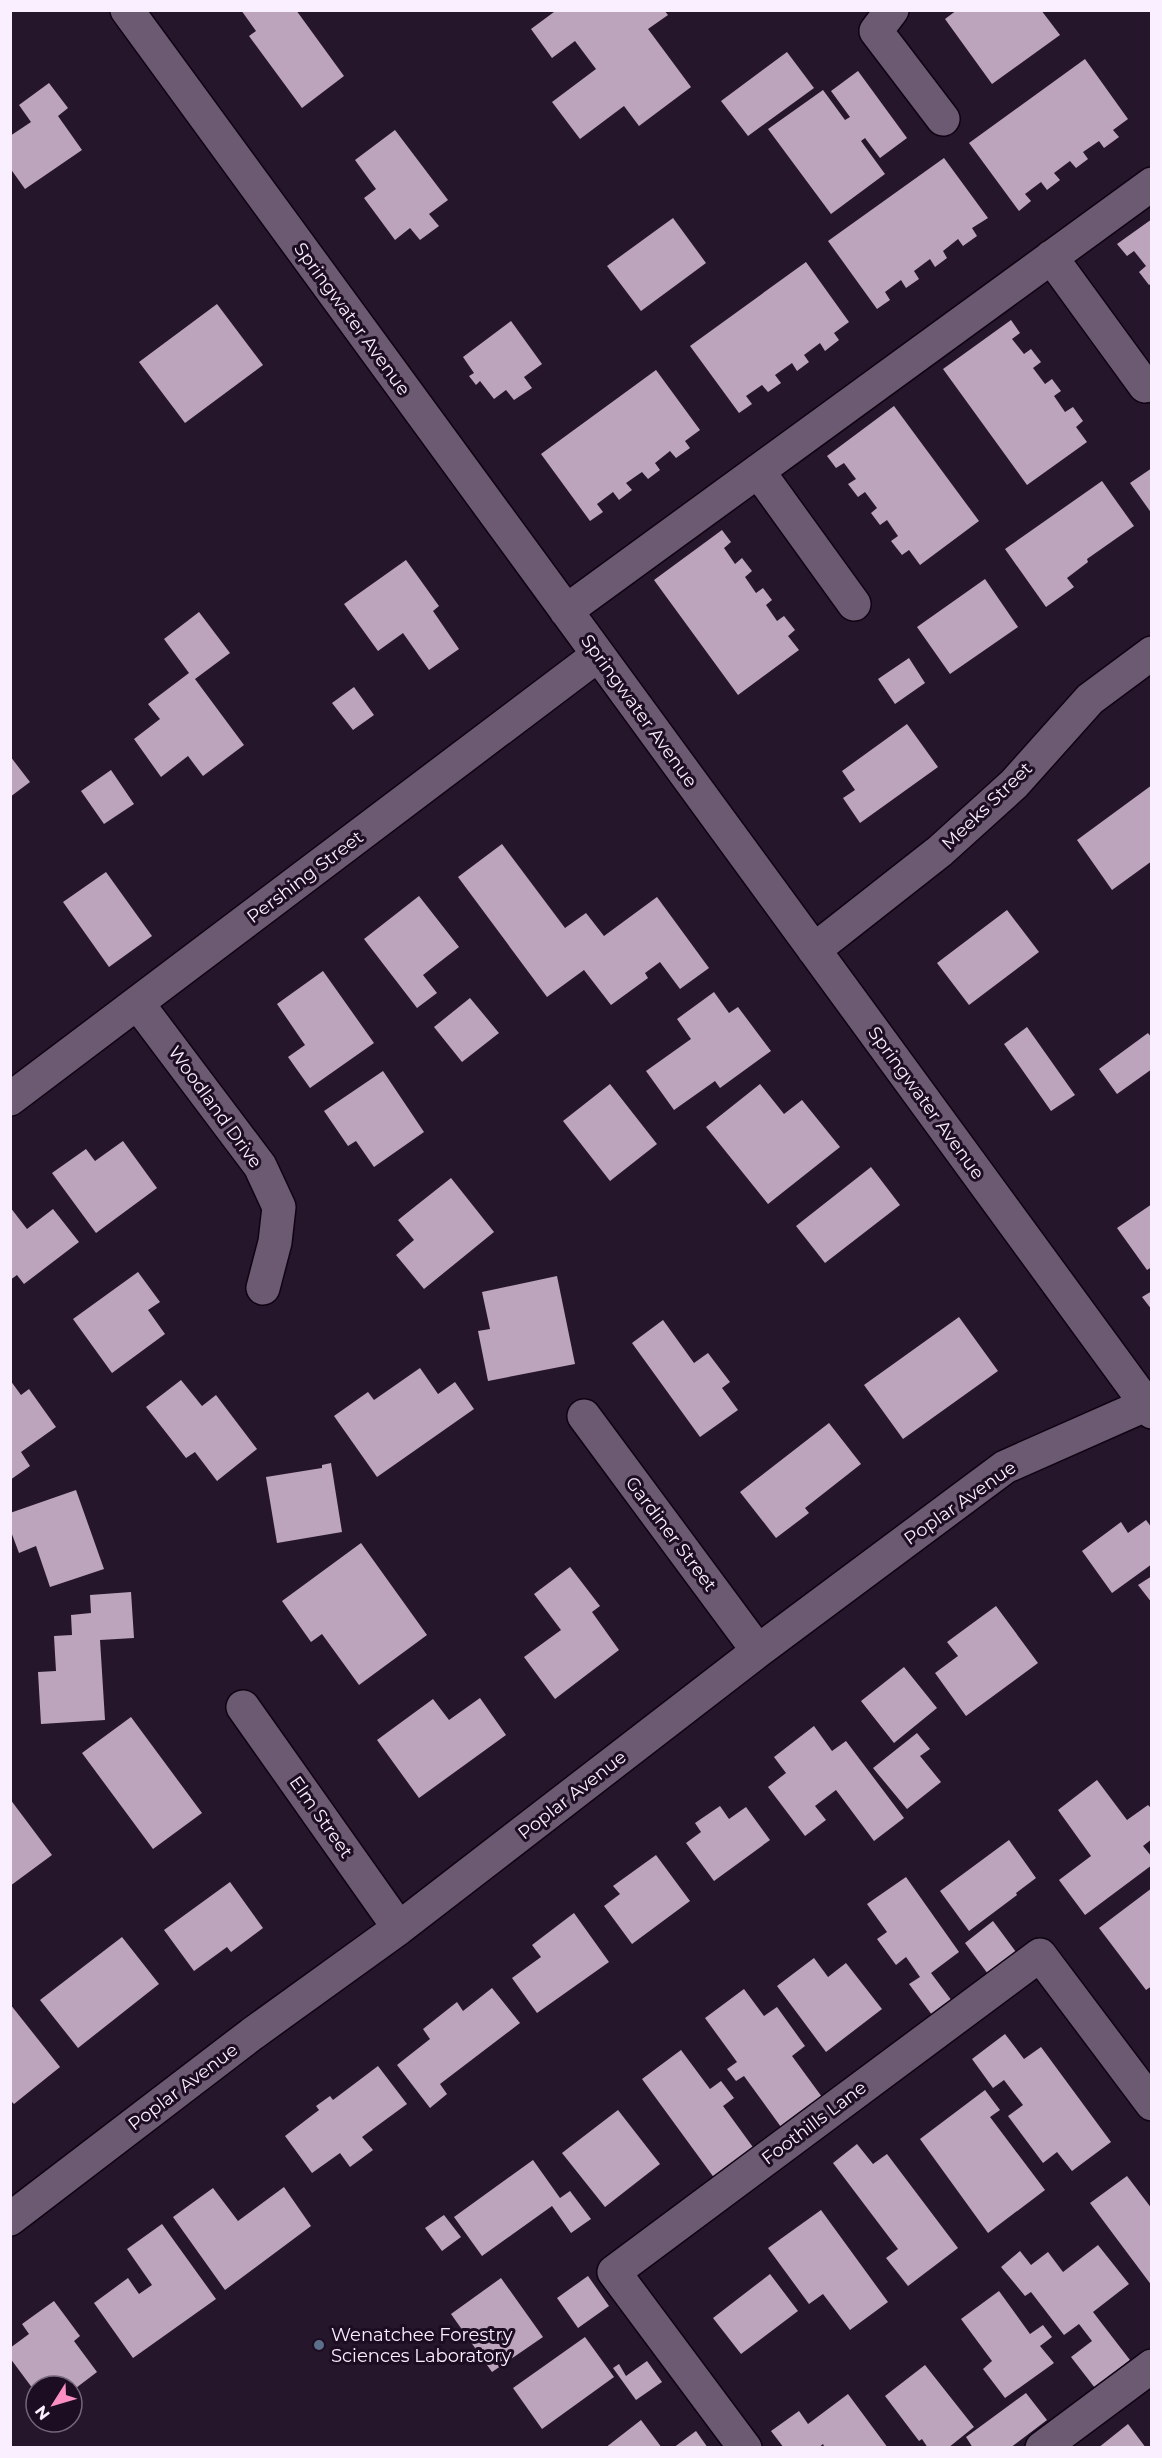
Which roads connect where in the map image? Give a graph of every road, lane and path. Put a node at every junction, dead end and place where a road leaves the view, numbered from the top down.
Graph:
1 (126, 10) edge
2 (892, 10) edge
3 (943, 119) dead end
4 (1152, 184) edge
5 (1051, 257) junction
6 (1145, 386) dead end
7 (758, 471) junction
8 (854, 604) dead end
9 (566, 611) junction
10 (1152, 653) edge
11 (598, 655) junction
12 (814, 950) junction
13 (138, 1004) junction
14 (10, 1099) edge
15 (263, 1288) dead end
16 (1150, 1407) edge
17 (584, 1416) dead end
18 (758, 1652) junction
19 (243, 1707) dead end
20 (399, 1928) junction
21 (1152, 2104) edge
22 (10, 2219) edge
23 (1152, 2366) edge
24 (745, 2448) edge
25 (1042, 2448) edge

1 - 9 street, Springwater Avenue
2 - 3 street
4 - 5 street
5 - 6 street
5 - 7 street
7 - 8 street
7 - 9 street
9 - 11 street, Springwater Avenue
10 - 12 street, Meeks Street
11 - 12 street, Springwater Avenue
11 - 13 street, Pershing Street
12 - 16 street, Springwater Avenue
13 - 14 street, Pershing Street
13 - 15 street, Woodland Drive
16 - 18 street, Poplar Avenue
17 - 18 street, Gardiner Street
18 - 20 street, Poplar Avenue
19 - 20 street, Elm Street
20 - 22 street, Poplar Avenue
21 - 24 street, Foothills Lane
23 - 25 street

